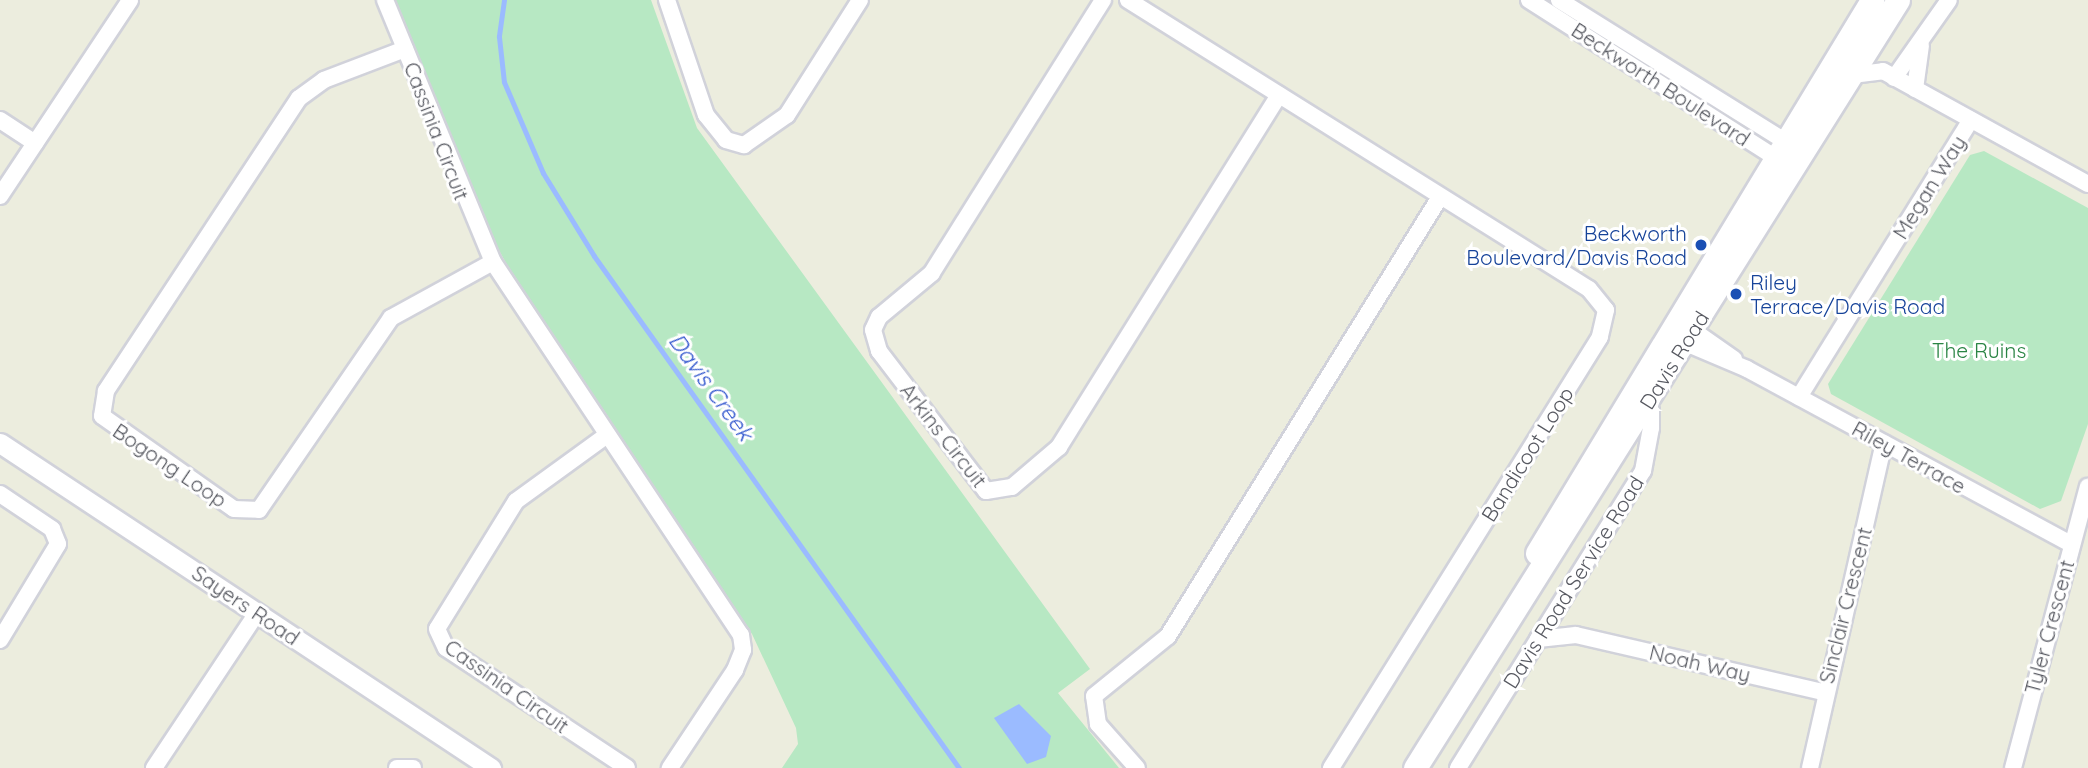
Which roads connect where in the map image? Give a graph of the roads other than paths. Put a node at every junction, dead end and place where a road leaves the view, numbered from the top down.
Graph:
1 (130, 0) edge
2 (385, 0) edge
3 (667, 0) edge
4 (860, 0) edge
5 (1103, 0) edge
6 (1128, 0) edge
7 (1529, 0) edge
8 (1559, 0) edge
9 (1872, 0) edge
10 (1898, 0) edge
11 (1949, 0) edge
12 (1879, 30) junction
13 (1921, 45) junction
14 (405, 49) junction
15 (1852, 75) junction
16 (1889, 75) junction
17 (1915, 89) junction
18 (1279, 95) junction
19 (0, 120) edge
20 (1971, 120) junction
21 (35, 143) junction
22 (1789, 155) junction
23 (2088, 184) edge
24 (0, 196) edge
25 (1440, 197) junction
26 (493, 262) junction
27 (1681, 332) junction
28 (1799, 397) junction
29 (1640, 398) junction
30 (607, 435) junction
31 (0, 443) edge
32 (1884, 443) junction
33 (2088, 487) edge
34 (0, 494) edge
35 (2071, 544) junction
36 (1556, 610) junction
37 (257, 613) junction
38 (1576, 635) junction
39 (1538, 639) junction
40 (0, 640) edge
41 (1823, 692) junction
42 (1459, 767) edge
43 (154, 768) edge
44 (397, 768) edge
45 (413, 768) edge
46 (491, 768) edge
47 (627, 768) edge
48 (670, 768) edge
49 (1138, 768) edge
50 (1331, 768) edge
51 (1415, 768) edge
52 (1810, 768) edge
53 (2013, 768) edge

1 - 21 street
2 - 14 street, Cassinia Circuit
3 - 4 street
5 - 18 street, Arkins Circuit
6 - 18 street, Bandicoot Loop
7 - 22 street, Beckworth Boulevard
8 - 22 street, Beckworth Boulevard
9 - 22 main road, Davis Road
10 - 12 main road, Davis Road
11 - 13 street
12 - 15 main road, Davis Road
12 - 16 street
13 - 16 street
13 - 17 street
14 - 26 street, Cassinia Circuit
14 - 26 street, Bogong Loop
15 - 16 street
15 - 22 main road, Davis Road
16 - 17 street
17 - 20 street
18 - 25 street, Bandicoot Loop
19 - 21 street
20 - 23 street
20 - 28 street, Megan Way
21 - 24 street
22 - 27 main road, Davis Road
25 - 49 street
25 - 50 street, Bandicoot Loop
26 - 30 street, Cassinia Circuit
27 - 28 street, Riley Terrace
27 - 29 main road, Davis Road
28 - 32 street, Riley Terrace
29 - 36 street, Davis Road Service Road
29 - 51 main road, Davis Road
30 - 47 street, Cassinia Circuit
30 - 48 street, Cassinia Circuit
31 - 37 street, Sayers Road
32 - 35 street, Riley Terrace
32 - 41 street, Sinclair Crescent
33 - 35 street, Tyler Crescent
34 - 40 street
35 - 53 street, Tyler Crescent
36 - 38 street
36 - 39 street, Davis Road Service Road
37 - 43 street
37 - 46 street, Sayers Road
38 - 39 street, Noah Way
38 - 41 street, Noah Way
39 - 42 street, Davis Road Service Road
41 - 52 street, Sinclair Crescent
44 - 45 street

